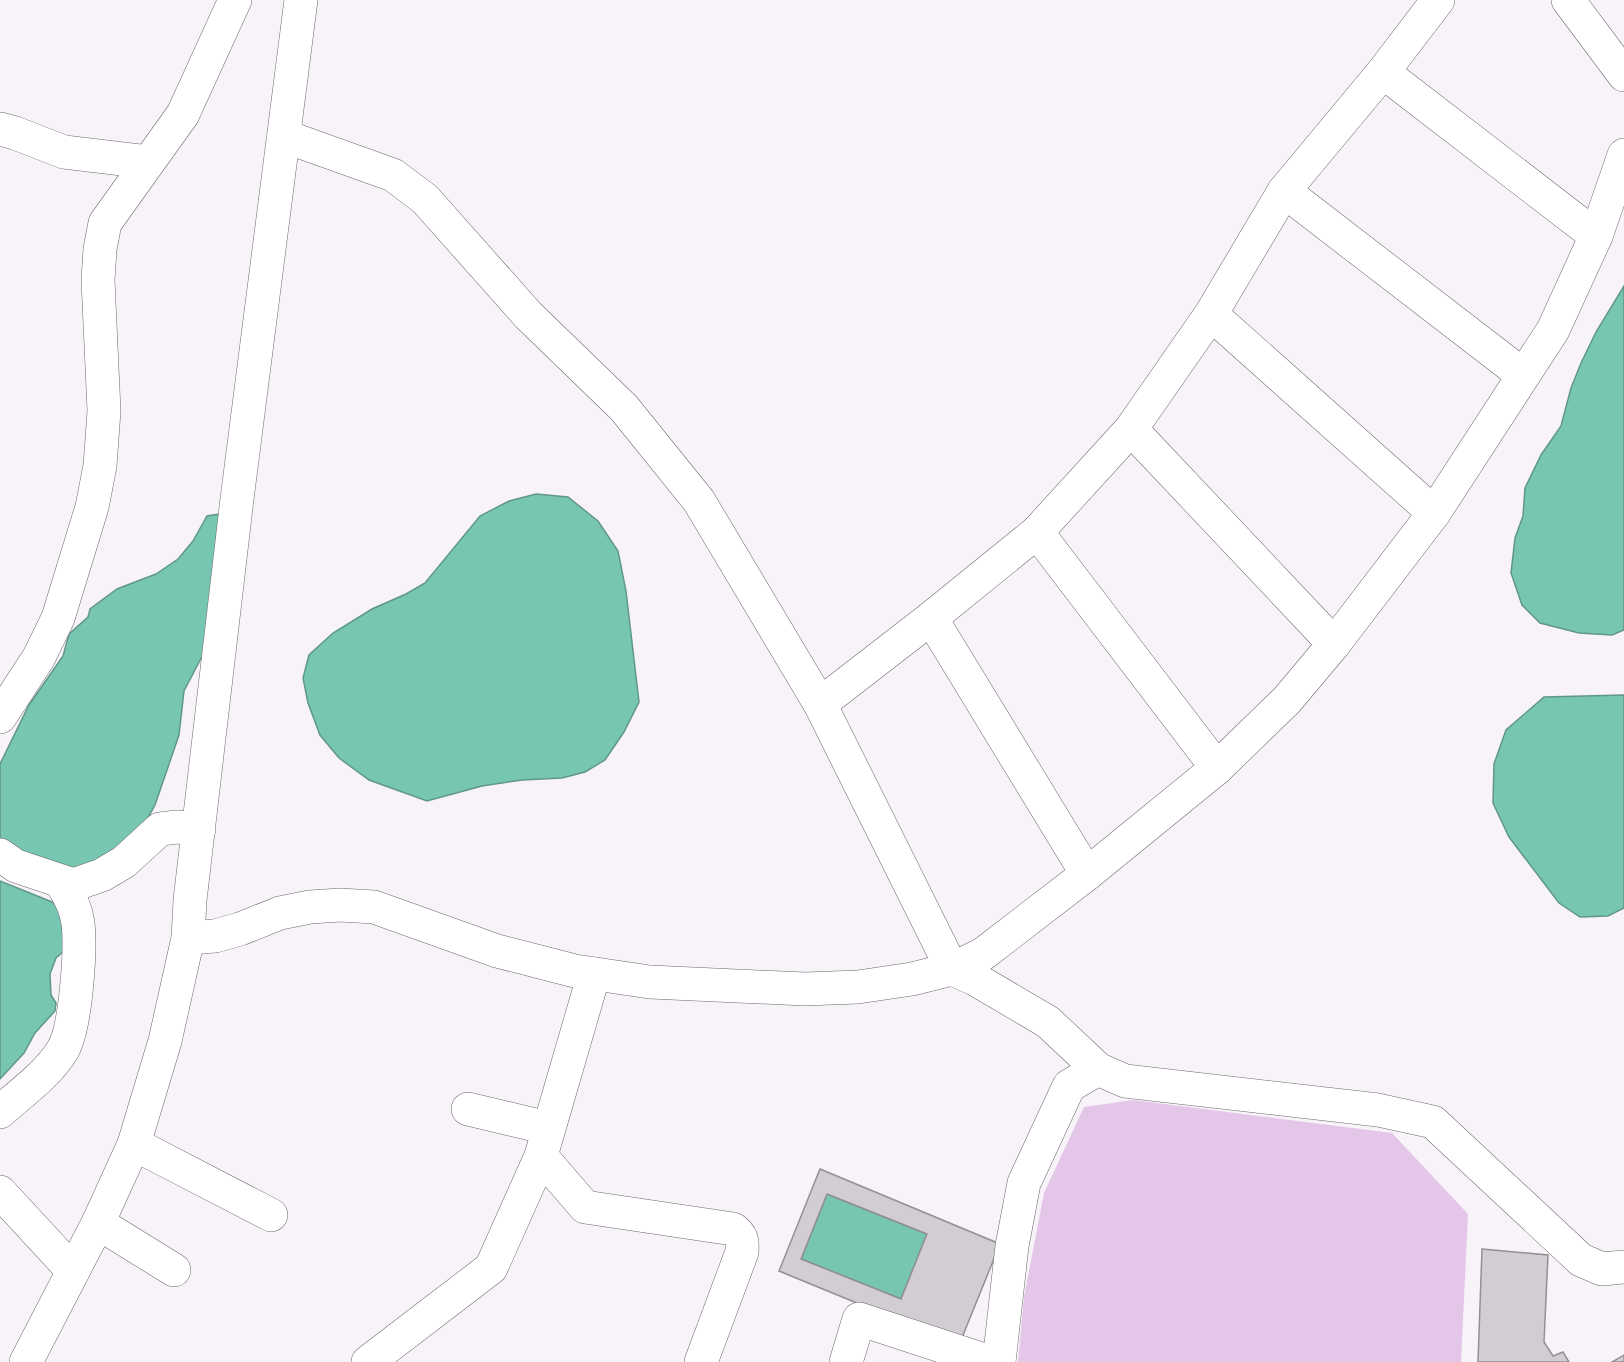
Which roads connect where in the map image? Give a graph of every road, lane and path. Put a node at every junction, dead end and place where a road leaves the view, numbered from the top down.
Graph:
1 (235, 0) edge
2 (301, 0) edge
3 (1438, 0) edge
4 (1568, 0) edge
5 (1383, 72) junction
6 (1624, 75) edge
7 (0, 129) edge
8 (284, 136) junction
9 (1624, 155) edge
10 (148, 162) junction
11 (1284, 190) junction
12 (1596, 236) junction
13 (1211, 315) junction
14 (1523, 375) junction
15 (1131, 429) junction
16 (1434, 513) junction
17 (1037, 532) junction
18 (931, 618) junction
19 (1334, 644) junction
20 (820, 704) junction
21 (0, 717) edge
22 (1217, 768) junction
23 (199, 829) junction
24 (0, 855) edge
25 (1087, 873) junction
26 (60, 881) junction
27 (188, 938) junction
28 (952, 969) junction
29 (594, 974) junction
30 (1098, 1069) junction
31 (468, 1109) dead end
32 (0, 1112) edge
33 (545, 1142) junction
34 (134, 1144) junction
35 (0, 1192) edge
36 (271, 1215) dead end
37 (98, 1223) junction
38 (1624, 1267) edge
39 (174, 1270) dead end
40 (73, 1271) junction
41 (26, 1362) edge
42 (368, 1362) edge
43 (701, 1362) edge
44 (846, 1362) edge
45 (990, 1362) edge
46 (999, 1362) edge

1 - 10 street
2 - 8 street
3 - 5 street
4 - 6 street
5 - 11 street
5 - 12 street
7 - 10 street
8 - 20 street
8 - 23 street
9 - 12 street
10 - 21 street
11 - 13 street
11 - 14 street
12 - 14 street
13 - 15 street
13 - 16 street
14 - 16 street
15 - 17 street
15 - 19 street
16 - 19 street
17 - 18 street
17 - 22 street
18 - 20 street
18 - 25 street
19 - 22 street
20 - 28 street
22 - 25 street
23 - 26 street
23 - 27 street
24 - 26 street
25 - 28 street
26 - 32 street
27 - 29 street
27 - 34 street
28 - 29 street
28 - 30 street
29 - 33 street
30 - 38 street
30 - 46 street
31 - 33 street
33 - 42 street
33 - 43 street
34 - 36 street
34 - 37 street
35 - 40 street
37 - 39 street
37 - 40 street
40 - 41 street
44 - 45 street

